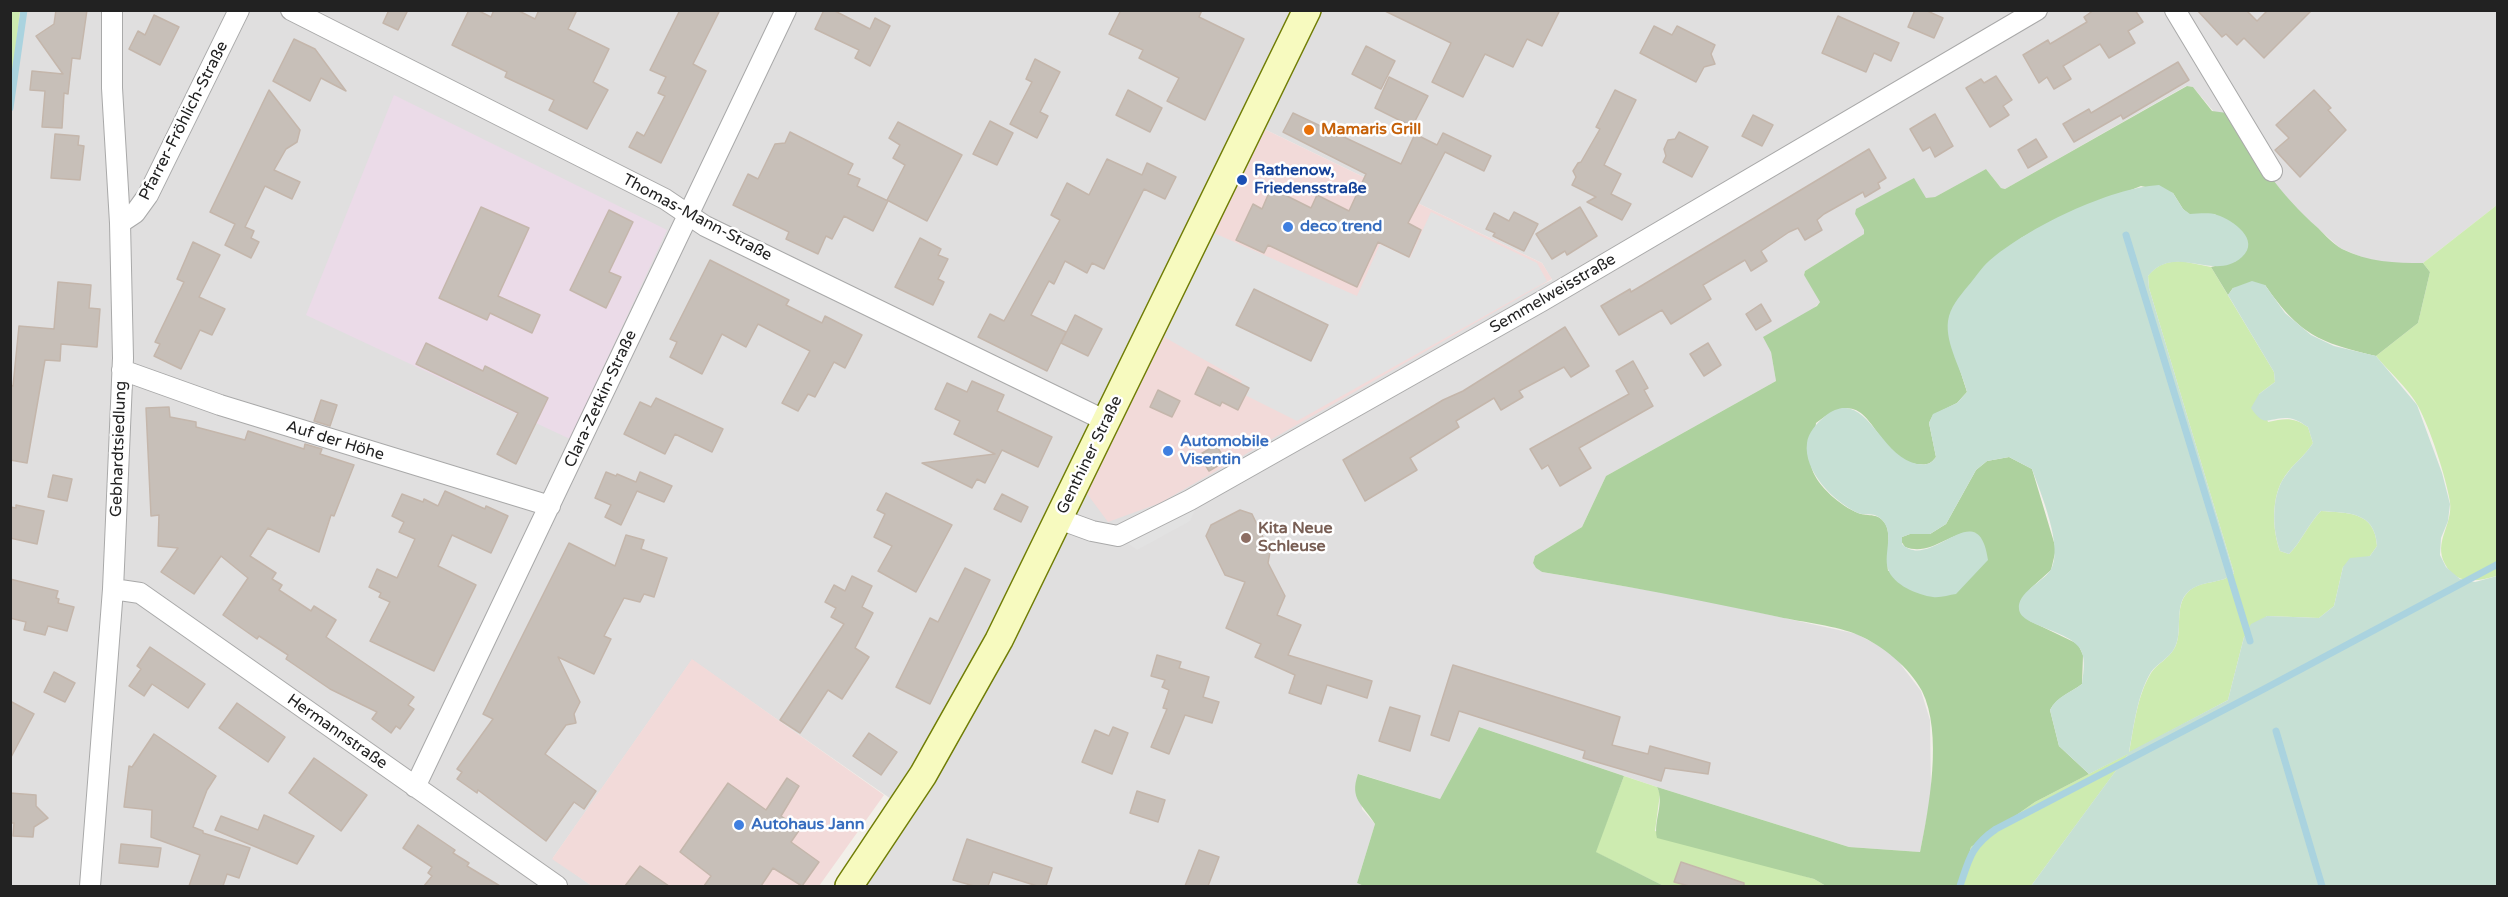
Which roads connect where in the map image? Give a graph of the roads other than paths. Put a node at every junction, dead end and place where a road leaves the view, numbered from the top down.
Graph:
1 (112, 10) edge
2 (239, 10) edge
3 (291, 10) edge
4 (786, 10) edge
5 (1307, 10) edge
6 (2037, 10) edge
7 (2175, 10) edge
8 (2272, 171) dead end
9 (687, 216) junction
10 (120, 223) junction
11 (122, 370) junction
12 (1106, 421) junction
13 (550, 506) junction
14 (1059, 519) junction
15 (113, 589) junction
16 (415, 787) junction
17 (90, 886) edge
18 (557, 886) edge
19 (849, 886) edge

1 - 10 street, Gebhardtsiedlung
2 - 10 street, Pfarrer-Fröhlich-Straße
3 - 9 street, Thomas-Mann-Straße
4 - 9 street, Clara-Zetkin-Straße
5 - 12 main road, Genthiner Straße
6 - 14 street, Semmelweisstraße
7 - 8 street
9 - 12 street, Thomas-Mann-Straße
9 - 13 street, Clara-Zetkin-Straße
10 - 11 street, Gebhardtsiedlung
11 - 13 street, Auf der Höhe
11 - 15 street, Gebhardtsiedlung
12 - 14 main road, Genthiner Straße
13 - 16 street, Clara-Zetkin-Straße
14 - 19 main road, Genthiner Straße
15 - 16 street, Hermannstraße
15 - 17 street, Gebhardtsiedlung
16 - 18 street, Hermannstraße

